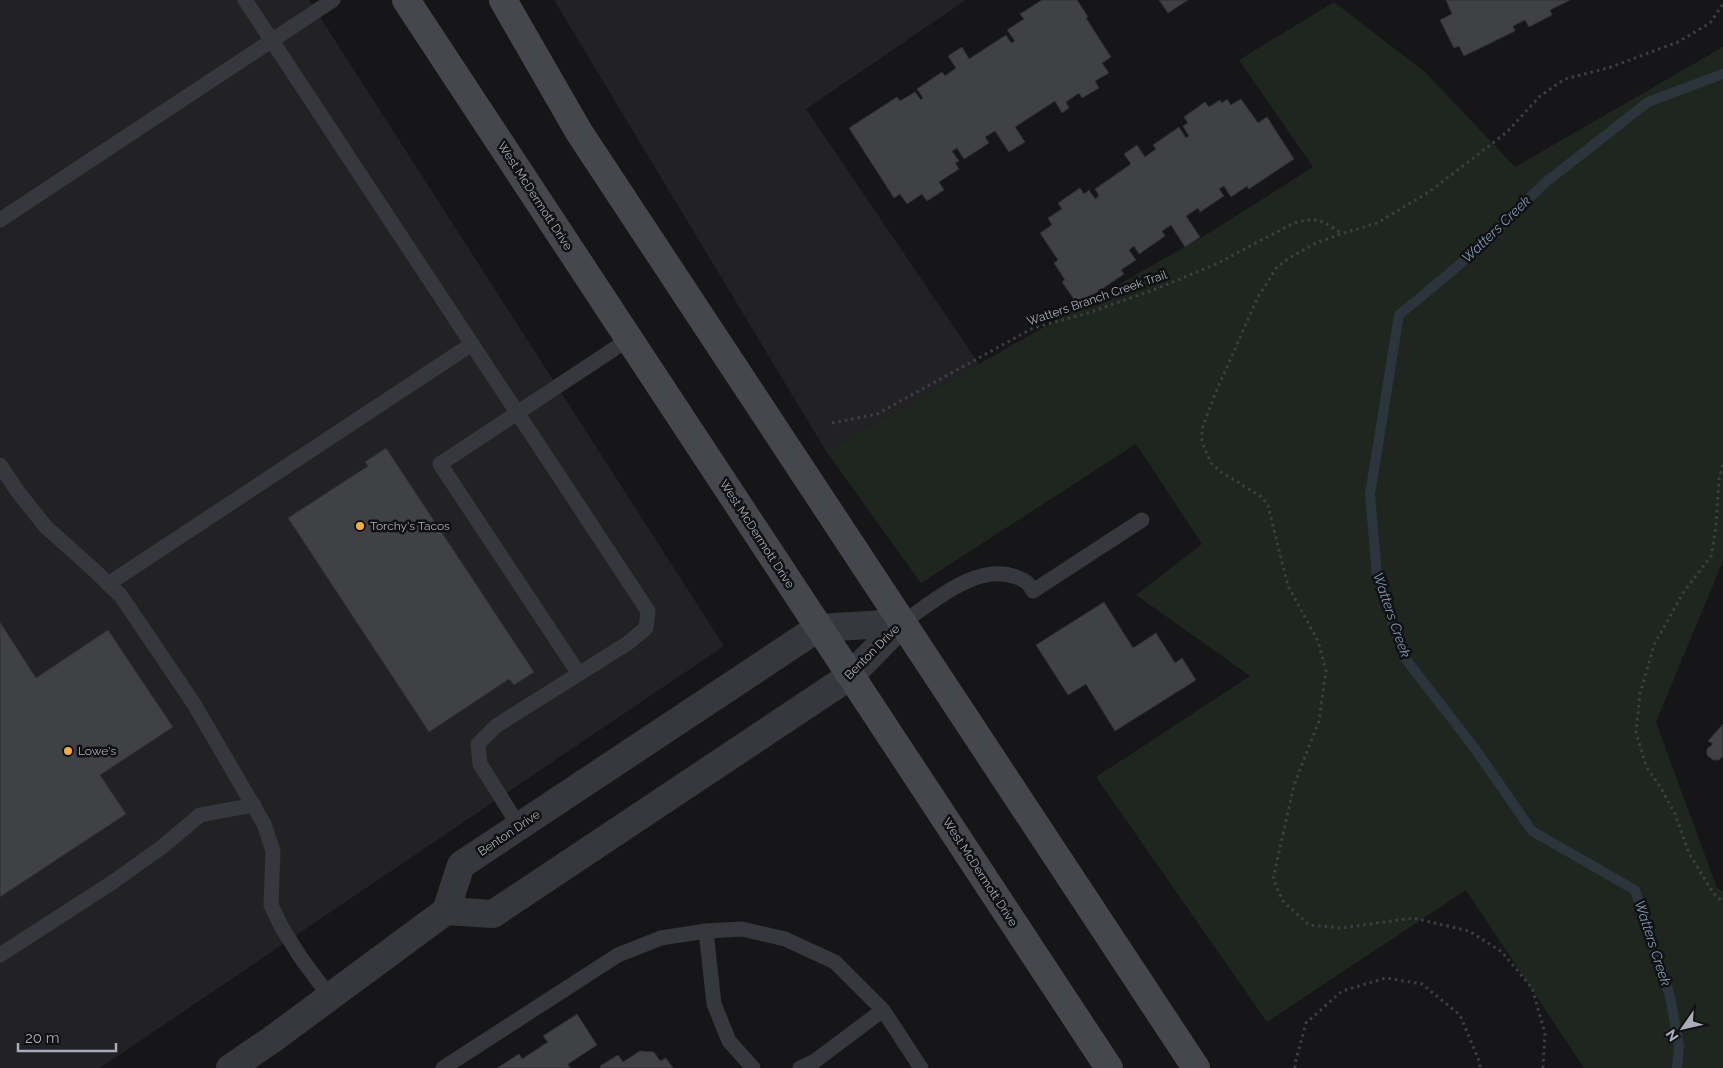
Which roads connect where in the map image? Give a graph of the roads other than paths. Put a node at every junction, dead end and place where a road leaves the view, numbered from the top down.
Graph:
1 (246, 0) edge
2 (334, 0) edge
3 (406, 0) edge
4 (503, 0) edge
5 (272, 40) junction
6 (0, 220) edge
7 (629, 339) junction
8 (472, 344) junction
9 (518, 413) junction
10 (0, 465) edge
11 (1142, 520) dead end
12 (108, 584) junction
13 (902, 623) junction
14 (818, 628) junction
15 (579, 674) junction
16 (850, 676) junction
17 (254, 805) junction
18 (519, 826) junction
19 (446, 911) junction
20 (706, 931) junction
21 (0, 955) edge
22 (330, 997) junction
23 (883, 1010) junction
24 (230, 1068) edge
25 (443, 1068) edge
26 (753, 1068) edge
27 (800, 1068) edge
28 (921, 1068) edge
29 (1108, 1068) edge
30 (1196, 1068) edge

1 - 5 lane
2 - 5 lane
3 - 7 main road, West McDermott Drive
4 - 13 main road
5 - 6 lane
5 - 8 lane
7 - 9 lane
7 - 14 main road, West McDermott Drive
8 - 9 lane
8 - 12 lane
9 - 15 lane
9 - 15 lane
10 - 12 lane
11 - 13 lane
12 - 17 lane
13 - 14 street, Benton Drive
13 - 16 street, Benton Drive
13 - 30 main road
14 - 16 main road, West McDermott Drive
14 - 18 street, Benton Drive
15 - 18 lane
16 - 19 street, Benton Drive
16 - 29 main road, West McDermott Drive
17 - 21 lane
17 - 22 lane
18 - 19 street, Benton Drive
19 - 22 street
20 - 23 lane
20 - 25 lane
20 - 26 lane
22 - 24 street
23 - 27 lane
23 - 28 lane

